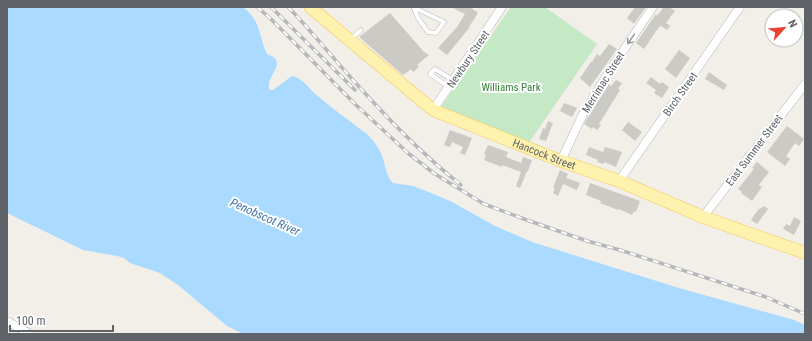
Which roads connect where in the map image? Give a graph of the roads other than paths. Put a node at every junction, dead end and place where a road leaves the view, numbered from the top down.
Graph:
1 (310, 7) edge
2 (414, 7) edge
3 (502, 7) edge
4 (653, 7) edge
5 (740, 7) edge
6 (361, 30) dead end
7 (349, 40) junction
8 (452, 83) junction
9 (805, 84) edge
10 (433, 110) junction
11 (561, 161) junction
12 (619, 181) junction
13 (703, 217) junction
14 (805, 253) edge
15 (7, 321) edge
16 (30, 334) edge

1 - 7 main road, Hancock Street
2 - 2 lane
3 - 8 street, Newbury Street
4 -> 11 street, Merrimac Street
5 - 12 street, Birch Street
6 - 7 lane
7 - 10 main road, Hancock Street
8 - 8 lane
8 - 10 street, Newbury Street
9 - 13 street, East Summer Street
10 - 11 main road, Hancock Street
11 - 12 main road, Hancock Street
12 - 13 main road, Hancock Street
13 - 14 main road, Hancock Street
15 - 16 street

